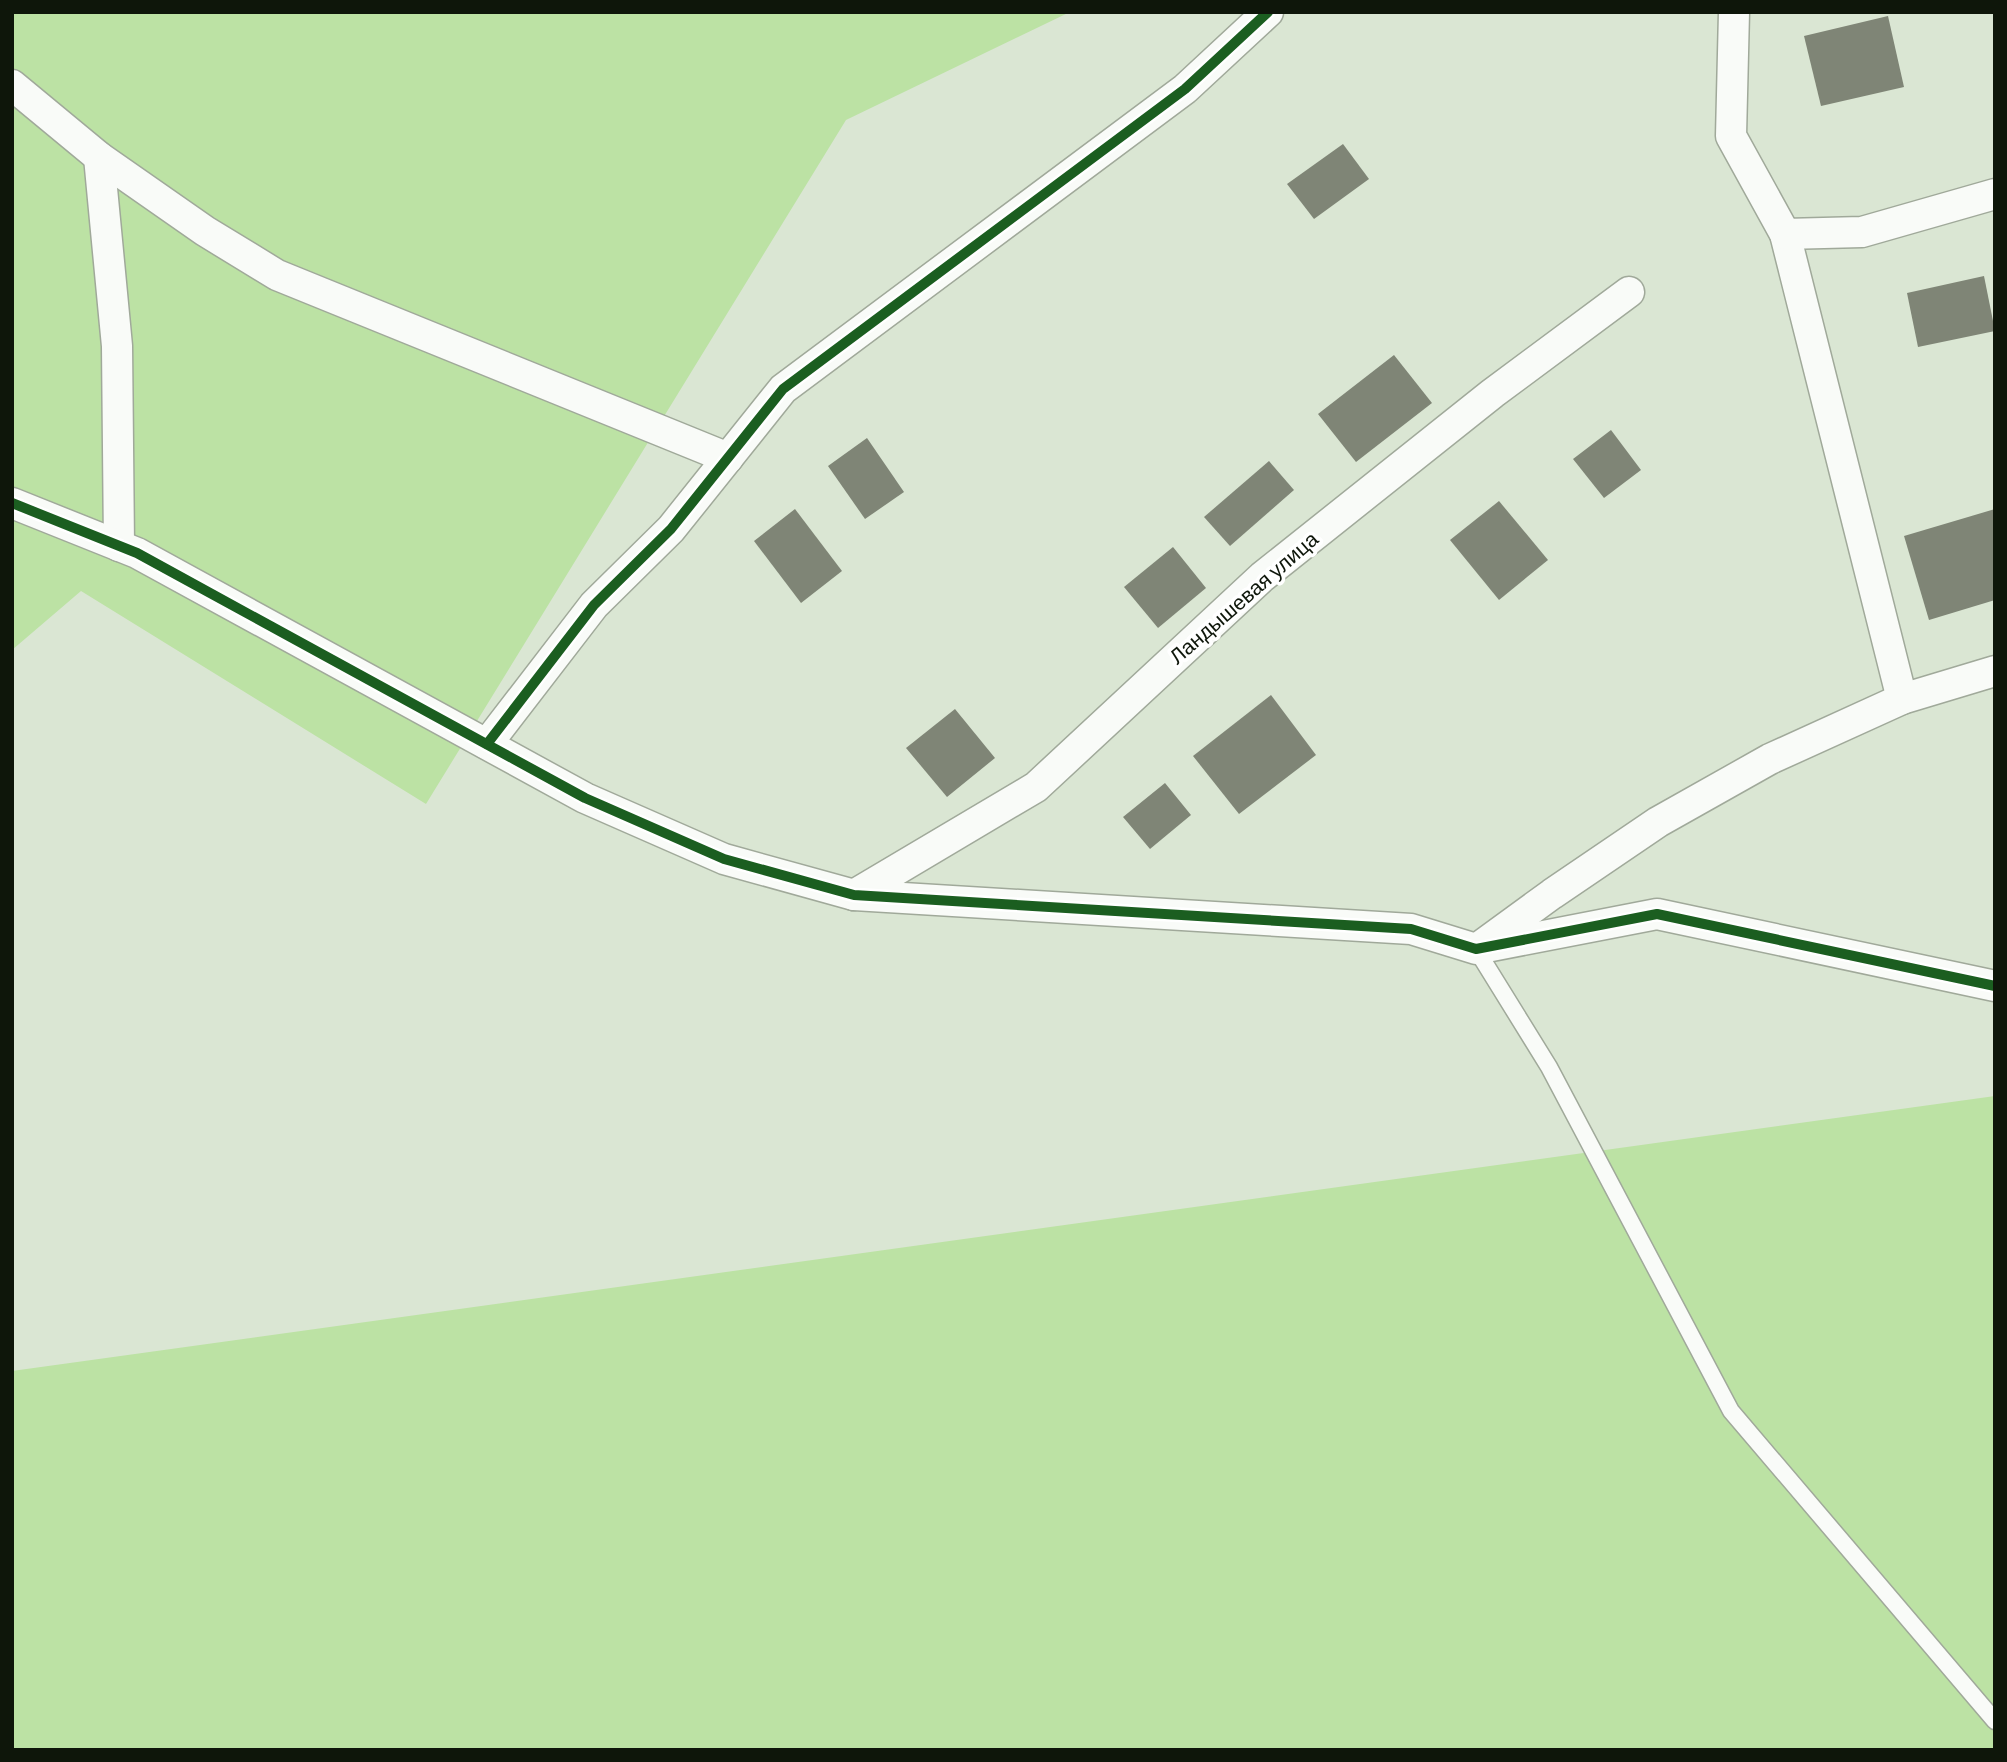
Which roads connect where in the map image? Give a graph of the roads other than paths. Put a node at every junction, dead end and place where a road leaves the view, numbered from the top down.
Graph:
1 (1268, 12) edge
2 (1734, 12) edge
3 (12, 85) edge
4 (99, 157) junction
5 (1995, 194) edge
6 (1785, 234) junction
7 (1629, 292) dead end
8 (728, 458) junction
9 (12, 503) edge
10 (119, 546) junction
11 (1995, 671) edge
12 (1902, 699) junction
13 (487, 744) junction
14 (854, 895) junction
15 (1476, 949) junction
16 (1995, 986) edge
17 (1995, 1721) edge

1 - 8 street
2 - 6 street
3 - 4 street
4 - 8 street
4 - 10 street
5 - 6 street
6 - 12 street
7 - 14 street, Ландышевая улица
8 - 13 street
9 - 10 street
10 - 13 street
11 - 12 street
12 - 15 street
13 - 14 street
14 - 15 street
15 - 16 street
15 - 17 lane

